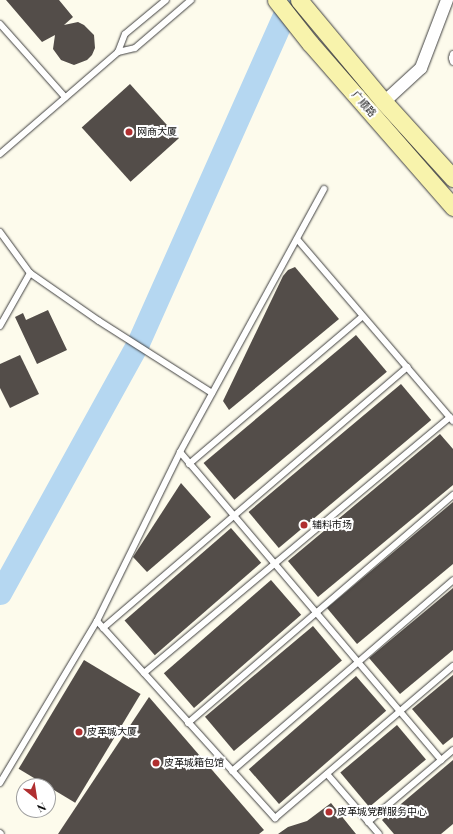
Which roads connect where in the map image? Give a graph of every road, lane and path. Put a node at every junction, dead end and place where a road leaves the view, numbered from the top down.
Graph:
1 (166, 0) edge
2 (191, 0) edge
3 (276, 0) edge
4 (299, 0) edge
5 (447, 0) edge
6 (0, 24) edge
7 (118, 52) junction
8 (453, 54) edge
9 (453, 62) edge
10 (65, 97) junction
11 (384, 102) junction
12 (0, 154) edge
13 (453, 178) edge
14 (324, 189) dead end
15 (453, 207) edge
16 (0, 232) edge
17 (296, 239) junction
18 (30, 273) junction
19 (363, 316) junction
20 (0, 326) edge
21 (407, 367) junction
22 (212, 393) junction
23 (451, 419) edge
24 (180, 452) junction
25 (189, 464) junction
26 (453, 495) edge
27 (234, 516) junction
28 (274, 564) junction
29 (453, 580) edge
30 (316, 613) junction
31 (96, 621) junction
32 (103, 628) junction
33 (358, 662) junction
34 (453, 666) edge
35 (144, 673) junction
36 (400, 712) junction
37 (188, 723) junction
38 (453, 750) edge
39 (441, 760) junction
40 (232, 771) junction
41 (327, 774) junction
42 (0, 783) edge
43 (368, 822) junction
44 (379, 834) edge

1 - 7 lane
2 - 7 lane
3 - 15 main road, 广顺路
4 - 11 main road, 广顺路
5 - 11 street
6 - 10 lane
7 - 10 lane
8 - 9 lane
10 - 12 lane
11 - 13 main road, 广顺路
14 - 17 lane
16 - 18 lane
17 - 19 lane
17 - 22 lane
18 - 20 lane
18 - 22 lane
19 - 21 lane
19 - 25 lane
21 - 23 lane
21 - 27 lane
22 - 24 lane
23 - 28 lane
24 - 25 lane
24 - 31 lane
25 - 27 lane
26 - 30 lane
27 - 28 lane
27 - 32 lane
28 - 30 lane
28 - 35 lane
29 - 33 lane
30 - 33 lane
30 - 37 lane
31 - 32 lane
31 - 42 lane
32 - 35 lane
33 - 36 lane
33 - 40 lane
34 - 36 lane
35 - 37 lane
36 - 39 lane
36 - 41 lane
37 - 40 lane
38 - 39 lane
39 - 43 lane
40 - 41 lane
41 - 43 lane
43 - 44 lane

